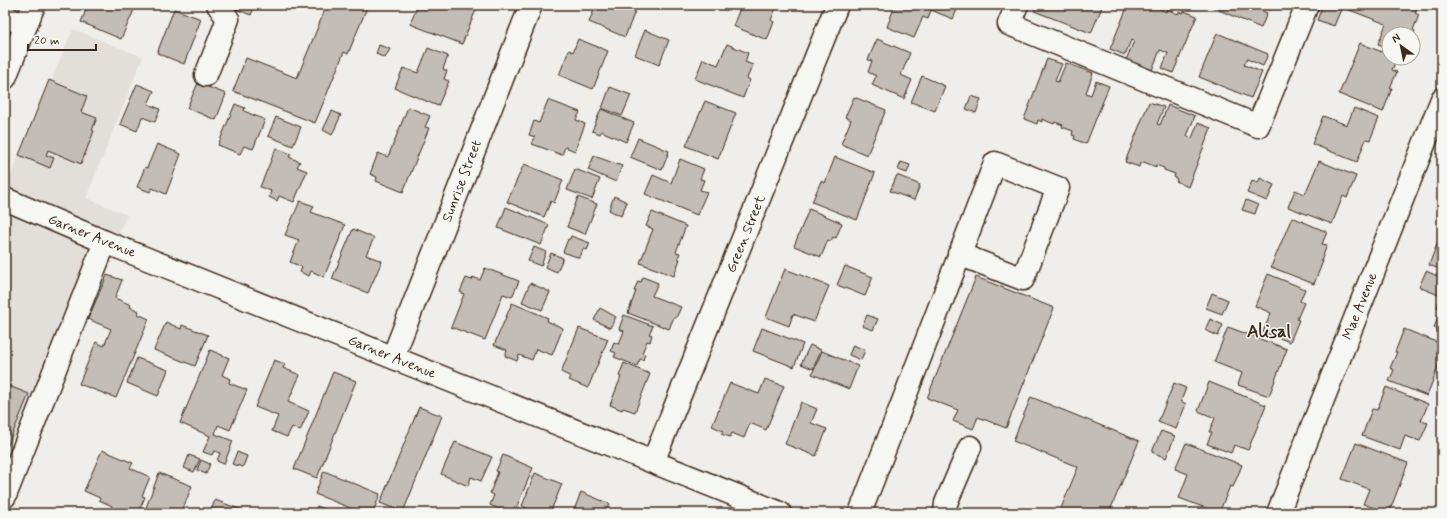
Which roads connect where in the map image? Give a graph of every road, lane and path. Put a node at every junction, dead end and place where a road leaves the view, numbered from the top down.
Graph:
1 (34, 5) edge
2 (218, 5) edge
3 (531, 5) edge
4 (837, 5) edge
5 (1017, 5) edge
6 (1307, 5) edge
7 (5, 17) edge
8 (26, 25) junction
9 (206, 75) dead end
10 (5, 78) edge
11 (1442, 99) edge
12 (5, 200) edge
13 (105, 242) junction
14 (959, 254) junction
15 (393, 357) junction
16 (970, 447) dead end
17 (653, 462) junction
18 (5, 496) edge
19 (780, 513) edge
20 (860, 513) edge
21 (945, 513) edge
22 (1278, 513) edge

1 - 8 street
2 - 9 street
3 - 15 street, Sunrise Street
4 - 17 street, Green Street
5 - 6 street
7 - 8 street
8 - 10 street
11 - 22 street, Mae Avenue
12 - 13 street, Garner Avenue
13 - 15 street, Garner Avenue
13 - 18 street
14 - 14 street
14 - 20 street
15 - 17 street, Garner Avenue
16 - 21 street
17 - 19 street, Garner Avenue

